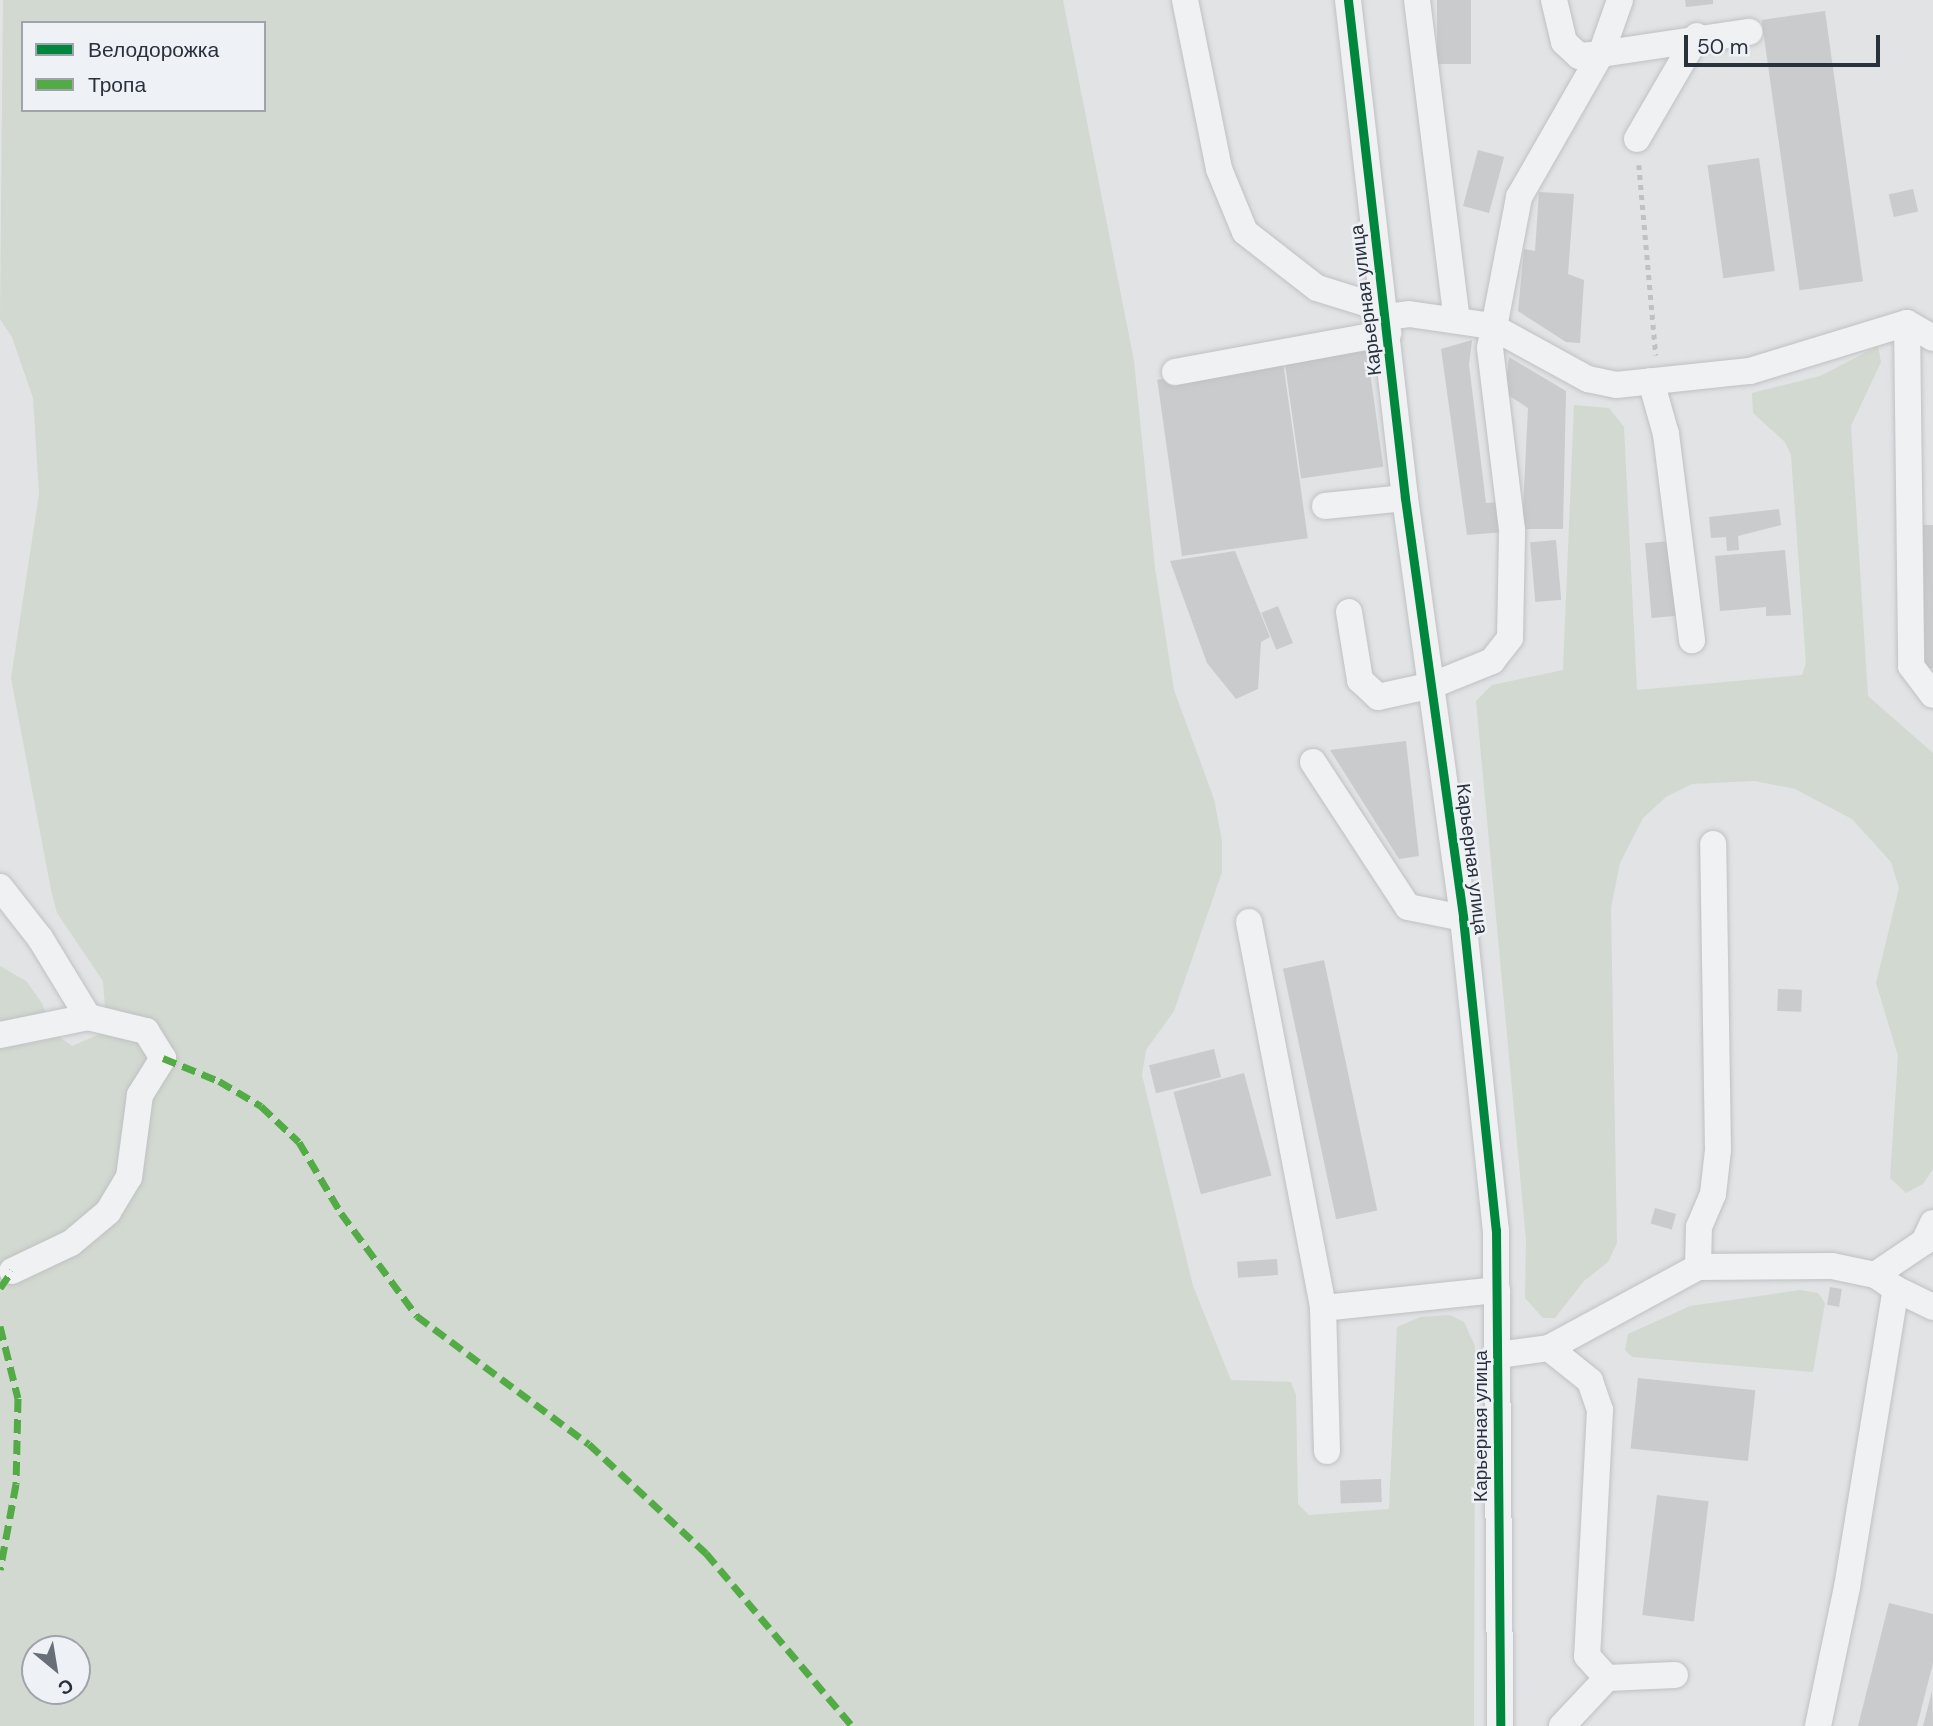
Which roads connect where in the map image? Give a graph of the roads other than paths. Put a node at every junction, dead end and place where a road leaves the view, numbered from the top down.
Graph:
1 (1185, 0) edge
2 (1348, 0) edge
3 (1417, 0) edge
4 (1555, 0) edge
5 (1620, 0) edge
6 (1749, 32) dead end
7 (1698, 36) junction
8 (1601, 54) junction
9 (1637, 139) road end
10 (1457, 321) junction
11 (1906, 323) junction
12 (1387, 325) junction
13 (1491, 326) junction
14 (1933, 338) edge
15 (1175, 372) dead end
16 (1654, 381) junction
17 (1405, 498) junction
18 (1325, 506) dead end
19 (1349, 612) dead end
20 (1692, 640) dead end
21 (1433, 685) junction
22 (1933, 695) edge
23 (1312, 762) dead end
24 (1713, 844) dead end
25 (0, 887) edge
26 (1463, 918) junction
27 (1249, 922) dead end
28 (88, 1017) junction
29 (0, 1035) edge
30 (1933, 1223) edge
31 (1698, 1267) junction
32 (12, 1271) dead end
33 (1885, 1282) junction
34 (1497, 1290) junction
35 (1933, 1307) edge
36 (1323, 1308) junction
37 (1549, 1348) junction
38 (1498, 1355) junction
39 (1327, 1451) dead end
40 (1675, 1675) dead end
41 (1607, 1678) junction
42 (1504, 1724) edge
43 (1562, 1726) edge
44 (1818, 1726) edge

1 - 12 street
2 - 12 street, Карьерная улица
3 - 10 street
4 - 8 street
5 - 8 street
6 - 7 street
7 - 8 street
7 - 9 street
8 - 13 street
10 - 12 street
10 - 13 street
11 - 14 street
11 - 16 street
11 - 22 street
12 - 15 street
12 - 17 street, Карьерная улица
13 - 16 street
13 - 21 street
16 - 20 street
17 - 18 street
17 - 21 street, Карьерная улица
19 - 21 street
21 - 26 street, Карьерная улица
23 - 26 street
24 - 31 street
25 - 28 street
26 - 34 street, Карьерная улица
27 - 36 street
28 - 29 street
28 - 32 street
30 - 33 street
31 - 33 street
31 - 37 street
33 - 35 street
33 - 44 street
34 - 36 street
34 - 38 street, Карьерная улица
36 - 39 street
37 - 38 street
37 - 41 street
38 - 42 street, Карьерная улица
40 - 41 street
41 - 43 street

